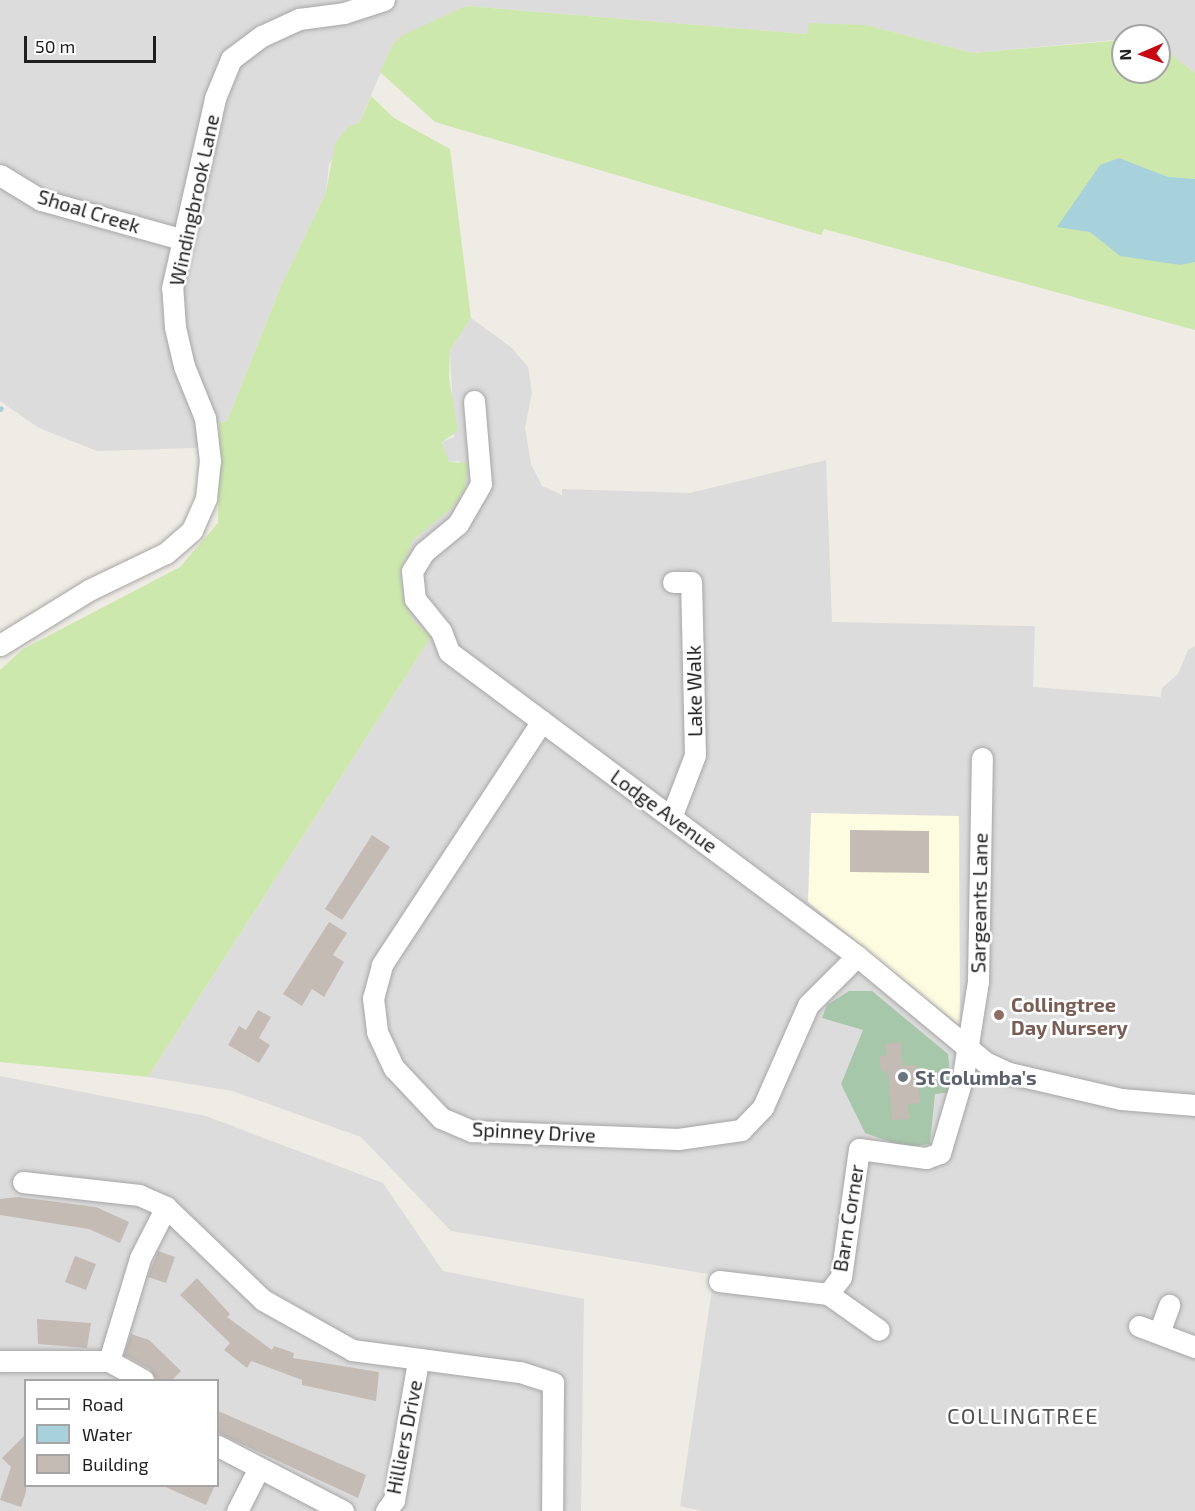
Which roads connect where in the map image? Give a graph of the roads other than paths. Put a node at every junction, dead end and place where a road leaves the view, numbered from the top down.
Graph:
1 (384, 0) edge
2 (0, 175) edge
3 (181, 239) junction
4 (474, 400) dead end
5 (673, 582) dead end
6 (0, 645) edge
7 (542, 721) junction
8 (982, 758) dead end
9 (672, 815) junction
10 (857, 956) junction
11 (965, 1047) junction
12 (1195, 1105) edge
13 (23, 1182) dead end
14 (166, 1207) junction
15 (719, 1281) dead end
16 (828, 1294) junction
17 (1169, 1305) dead end
18 (879, 1330) dead end
19 (1195, 1347) edge
20 (0, 1361) edge
21 (109, 1361) junction
22 (418, 1361) junction
23 (141, 1379) edge
24 (219, 1447) edge
25 (258, 1470) junction
26 (237, 1511) edge
27 (343, 1511) edge
28 (386, 1511) edge
29 (552, 1511) edge

1 - 3 street, Windingbrook Lane
2 - 3 street, Shoal Creek
3 - 6 street, Windingbrook Lane
4 - 7 street, Lodge Avenue
5 - 9 street, Lake Walk
7 - 9 street, Lodge Avenue
7 - 10 street, Spinney Drive
8 - 11 street, Sargeants Lane
9 - 10 street, Lodge Avenue
10 - 11 street, Lodge Avenue
11 - 12 street, Lodge Avenue
11 - 16 street, Barn Corner
13 - 14 street
14 - 21 street
14 - 22 street
15 - 16 street, Barn Corner
16 - 18 street, Barn Corner
17 - 19 street
20 - 21 street
21 - 23 street
22 - 28 street, Hilliers Drive
22 - 29 street
24 - 25 street
25 - 26 street
25 - 27 street

